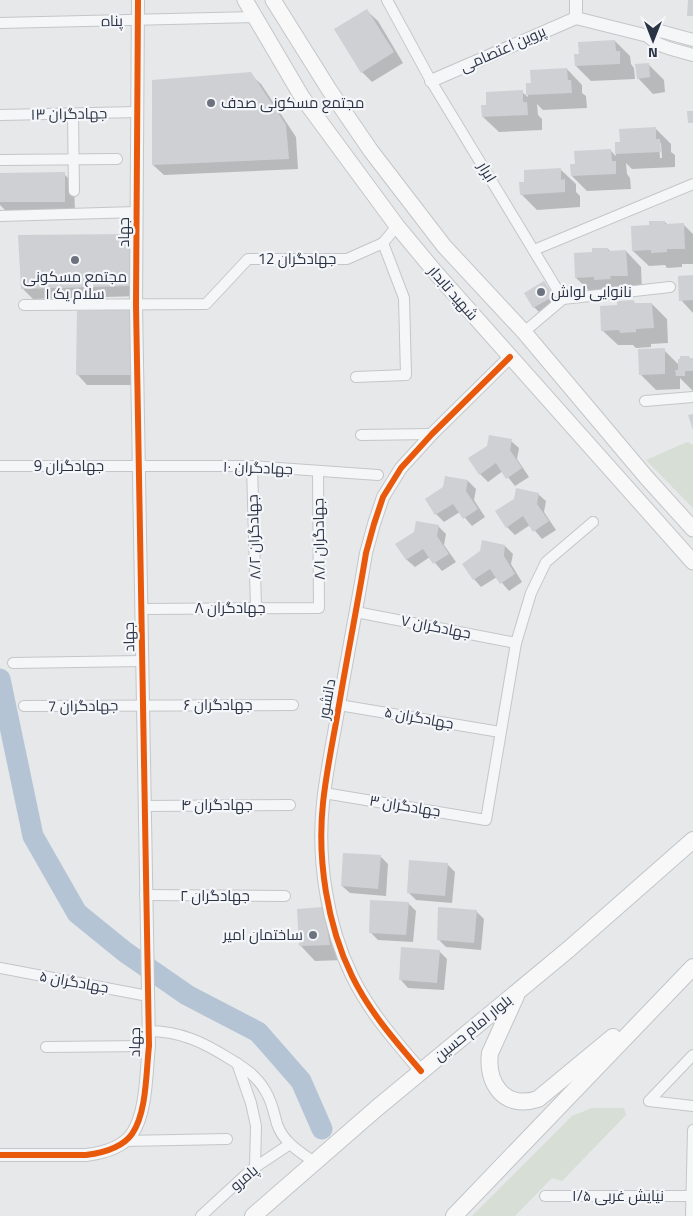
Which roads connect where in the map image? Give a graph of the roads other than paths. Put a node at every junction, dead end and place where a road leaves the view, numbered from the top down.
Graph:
1 (138, 0) edge
2 (244, 0) edge
3 (273, 0) edge
4 (388, 0) edge
5 (576, 0) edge
6 (255, 17) junction
7 (576, 18) junction
8 (138, 20) junction
9 (0, 23) edge
10 (648, 36) junction
11 (693, 40) edge
12 (693, 54) edge
13 (431, 81) junction
14 (138, 112) junction
15 (73, 114) junction
16 (0, 115) edge
17 (117, 158) dead end
18 (74, 159) junction
19 (0, 160) edge
20 (693, 184) edge
21 (74, 191) dead end
22 (137, 212) junction
23 (0, 216) edge
24 (397, 226) junction
25 (383, 242) junction
26 (534, 250) junction
27 (670, 286) dead end
28 (563, 298) junction
29 (24, 305) dead end
30 (136, 305) junction
31 (524, 332) junction
32 (510, 357) junction
33 (356, 377) dead end
34 (693, 397) edge
35 (645, 401) dead end
36 (432, 434) junction
37 (361, 435) dead end
38 (138, 465) junction
39 (0, 466) edge
40 (252, 466) junction
41 (318, 470) junction
42 (378, 475) dead end
43 (646, 477) junction
44 (630, 492) junction
45 (594, 522) dead end
46 (693, 529) edge
47 (693, 562) edge
48 (256, 608) junction
49 (320, 608) joint
50 (141, 609) junction
51 (356, 612) junction
52 (516, 643) junction
53 (142, 661) junction
54 (13, 663) dead end
55 (339, 704) junction
56 (142, 705) junction
57 (293, 705) dead end
58 (24, 706) dead end
59 (500, 732) junction
60 (324, 793) junction
61 (290, 804) dead end
62 (144, 806) junction
63 (693, 840) edge
64 (146, 895) junction
65 (286, 896) dead end
66 (0, 968) edge
67 (687, 973) edge
68 (148, 990) junction
69 (518, 991) junction
70 (148, 1031) junction
71 (149, 1046) junction
72 (46, 1047) dead end
73 (693, 1055) edge
74 (237, 1063) junction
75 (421, 1070) junction
76 (693, 1106) edge
77 (693, 1130) edge
78 (227, 1140) dead end
79 (124, 1141) junction
80 (290, 1144) junction
81 (0, 1155) edge
82 (314, 1162) junction
83 (255, 1167) junction
84 (546, 1196) dead end
85 (692, 1196) edge
86 (201, 1216) edge
87 (253, 1216) edge
88 (454, 1216) edge
89 (691, 1216) edge

1 - 8 street, جهاد
2 - 6 main road, شهید تابدار
3 - 31 main road, شهید تابدار
4 - 13 street, ابرار
5 - 7 street
6 - 8 street, پناه
6 - 24 main road, شهید تابدار
7 - 10 street
7 - 13 street, پروین اعتصامی
8 - 9 street, پناه
8 - 14 street, جهاد
10 - 11 street
10 - 12 street
13 - 26 street, ابرار
14 - 15 street, جهادگران ۱۳
14 - 22 street, جهاد
15 - 16 street, جهادگران ۱۳
15 - 18 street
17 - 18 street
18 - 19 street
18 - 21 street
20 - 26 street
22 - 23 street
22 - 30 street, جهاد
24 - 25 street
24 - 32 main road, شهید تابدار
25 - 30 street, جهادگران 12
25 - 33 street
26 - 28 street, ابرار
27 - 28 street
28 - 31 street
29 - 30 street, جهادگران 12
30 - 38 street, جهاد
31 - 43 main road, شهید تابدار
32 - 36 street, دانشور
32 - 44 main road, شهید تابدار
34 - 35 street
36 - 37 street
36 - 51 street, دانشور
38 - 39 street, جهادگران 9
38 - 40 street, جهادگران ۱۰
38 - 50 street, جهاد
40 - 41 street, جهادگران ۱۰
40 - 48 street, جهادگران ۸/۲
41 - 42 street, جهادگران ۱۰
41 - 49 street, جهادگران ۸/۱
43 - 44 main road
43 - 46 main road, شهید تابدار
44 - 47 main road, شهید تابدار
45 - 52 street
48 - 49 street, جهادگران ۸
48 - 50 street, جهادگران ۸
50 - 53 street, جهاد
51 - 52 street, جهادگران ۷
51 - 55 street, دانشور
52 - 59 street
53 - 54 street
53 - 56 street, جهاد
55 - 59 street, جهادگران ۵
55 - 60 street, دانشور
56 - 57 street, جهادگران ۶
56 - 58 street, جهادگران 7
56 - 62 street, جهاد
59 - 60 street, جهادگران ۳
60 - 75 street, دانشور
61 - 62 street, جهادگران ۴
62 - 64 street, جهاد
63 - 69 main road, بلوار امام حسین
64 - 65 street, جهادگران ۲
64 - 68 street, جهاد
66 - 68 street, جهادگران ۵
67 - 69 main road
67 - 88 main road
68 - 70 street, جهاد
69 - 75 main road, بلوار امام حسین
70 - 71 street, جهاد
70 - 74 street
71 - 72 street
71 - 79 street, جهاد
73 - 76 street
74 - 80 street
74 - 83 street
75 - 82 main road, بلوار امام حسین
77 - 85 street
78 - 79 street
79 - 81 street
80 - 82 street
80 - 83 street, پامرو
82 - 87 main road, بلوار امام حسین
83 - 86 street, پامرو
84 - 85 street, نیایش غربی ۱/۵
85 - 89 street

